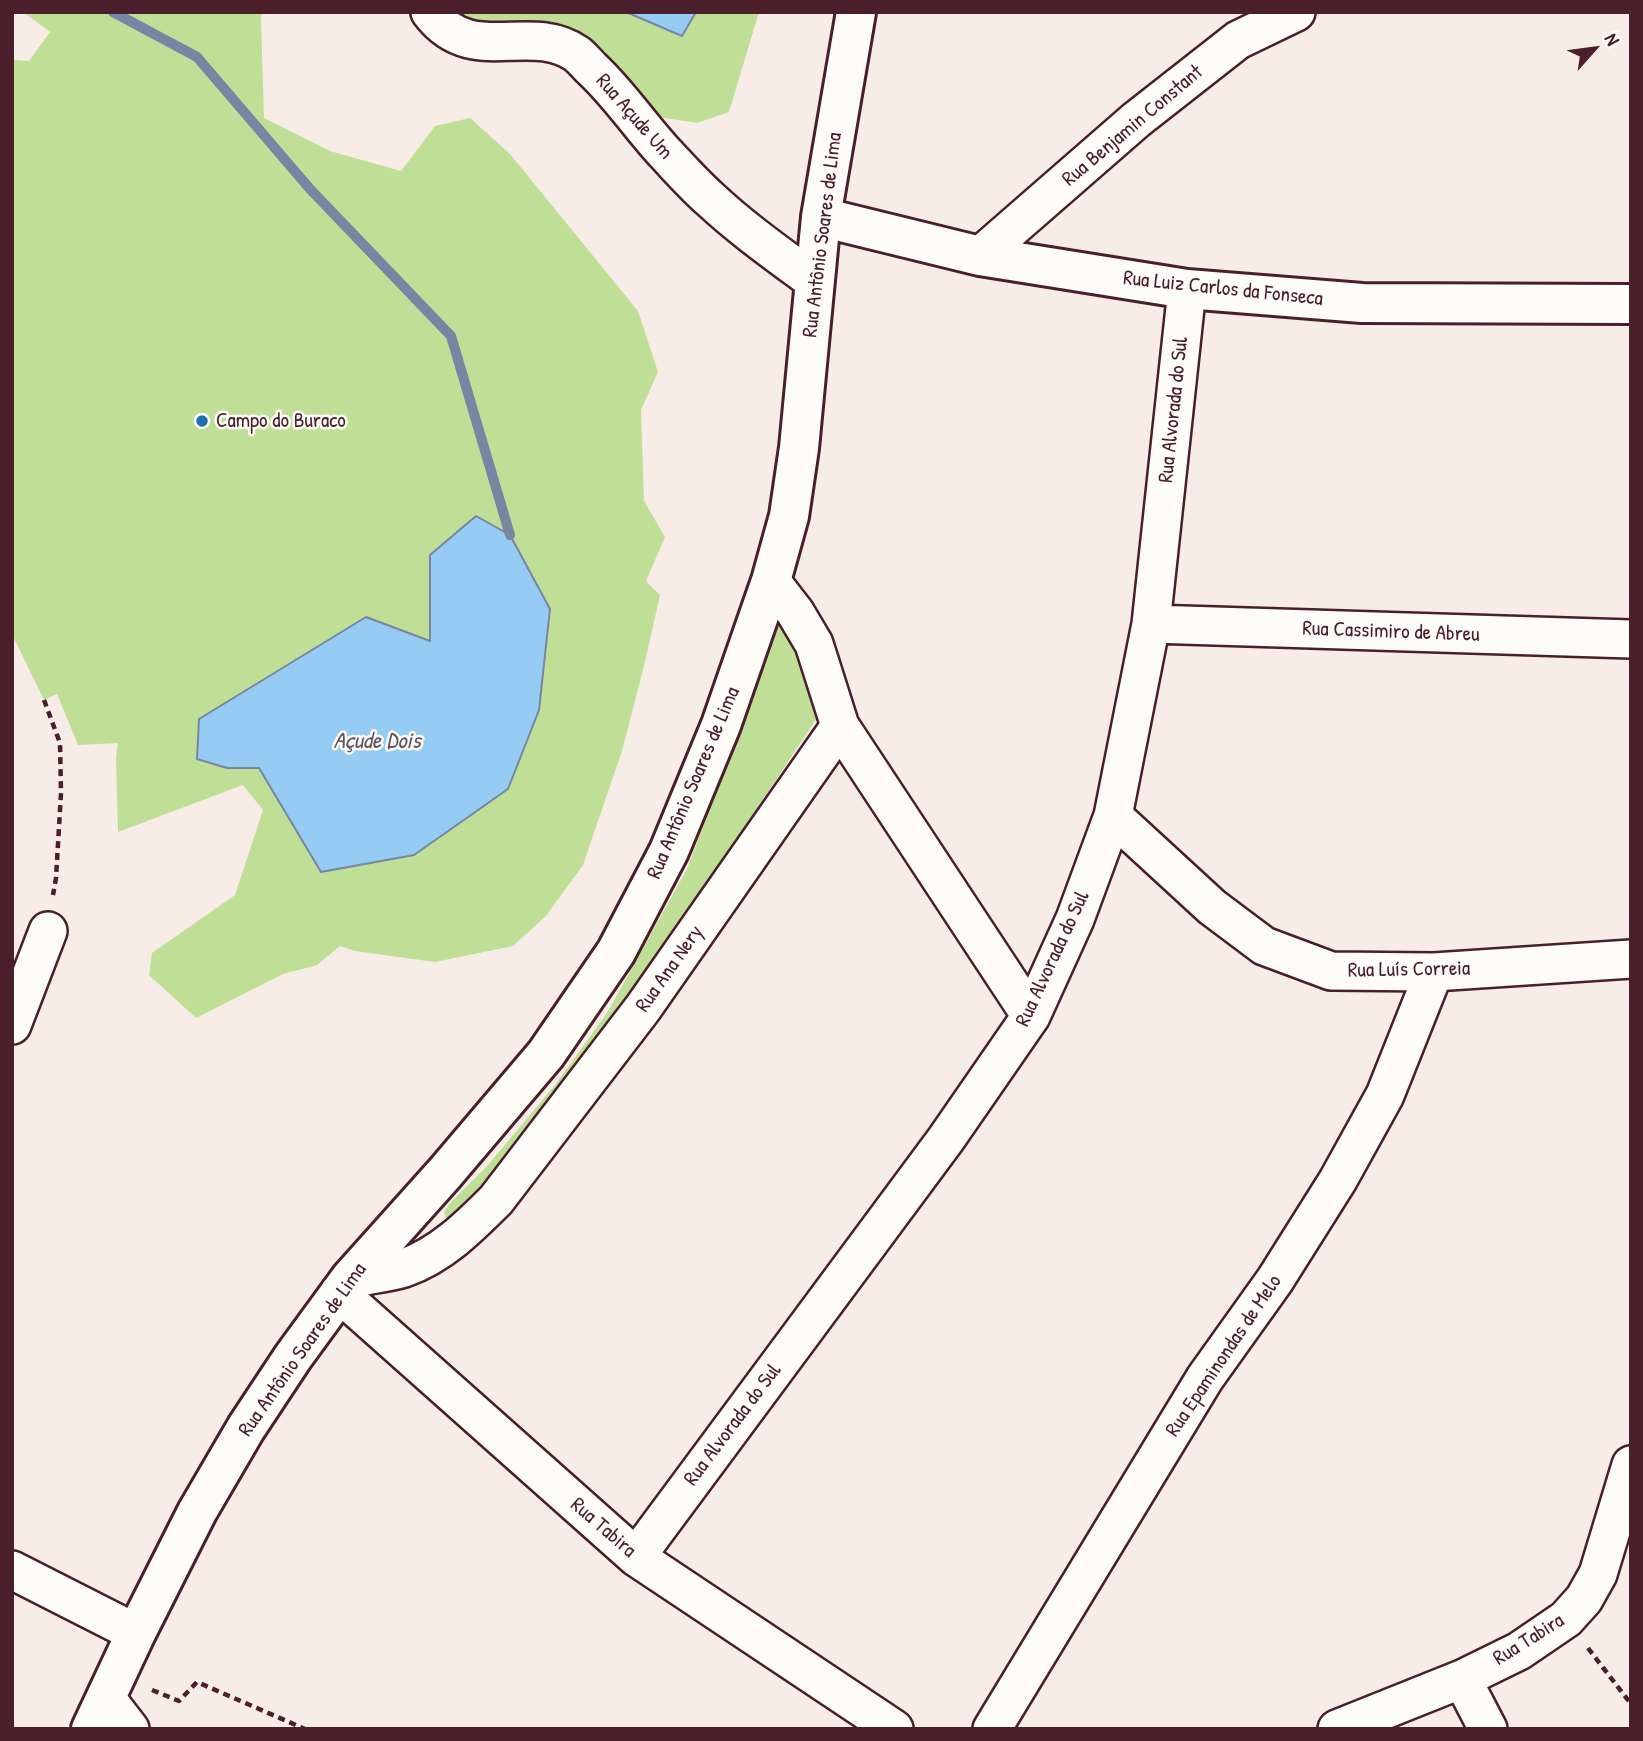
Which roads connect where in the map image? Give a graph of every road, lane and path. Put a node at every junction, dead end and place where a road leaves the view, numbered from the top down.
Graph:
1 (430, 12) edge
2 (856, 12) edge
3 (1296, 12) edge
4 (821, 217) junction
5 (980, 256) junction
6 (814, 281) junction
7 (1187, 289) junction
8 (1631, 304) edge
9 (771, 581) junction
10 (1152, 624) junction
11 (1631, 639) edge
12 (44, 700) dead end
13 (840, 726) junction
14 (1113, 816) junction
15 (48, 930) joint
16 (1631, 959) edge
17 (1434, 972) junction
18 (1031, 1016) junction
19 (12, 1025) edge
20 (344, 1286) junction
21 (1631, 1465) edge
22 (636, 1557) junction
23 (12, 1570) edge
24 (1566, 1619) junction
25 (136, 1633) junction
26 (1462, 1679) junction
27 (1631, 1704) edge
28 (99, 1713) edge
29 (130, 1728) edge
30 (306, 1729) edge
31 (894, 1729) edge
32 (992, 1729) edge
33 (1337, 1729) edge
34 (1488, 1729) edge

1 - 6 street, Rua Açude Um
2 - 4 street, Rua Antônio Soares de Lima
3 - 5 street, Rua Benjamin Constant
4 - 5 street, Rua Luiz Carlos da Fonseca
4 - 6 street, Rua Antônio Soares de Lima
5 - 7 street, Rua Luiz Carlos da Fonseca
6 - 9 street, Rua Antônio Soares de Lima
7 - 8 street, Rua Luiz Carlos da Fonseca
7 - 10 street, Rua Alvorada do Sul
9 - 13 street
9 - 20 street, Rua Antônio Soares de Lima
10 - 11 street, Rua Cassimiro de Abreu
10 - 14 street, Rua Alvorada do Sul
12 - 15 path
13 - 18 street
13 - 20 street, Rua Ana Nery
14 - 17 street, Rua Luís Correia
14 - 18 street, Rua Alvorada do Sul
15 - 19 street
16 - 17 street, Rua Luís Correia
17 - 32 street, Rua Epaminondas de Melo
18 - 22 street, Rua Alvorada do Sul
20 - 22 street, Rua Tabira
20 - 25 street, Rua Antônio Soares de Lima
21 - 24 street, Rua Tabira
22 - 31 street, Rua Tabira
23 - 25 street
24 - 26 street, Rua Tabira
24 - 27 path
25 - 28 street, Rua Antônio Soares de Lima
26 - 33 street, Rua Tabira
26 - 34 street
28 - 29 street
29 - 30 path

